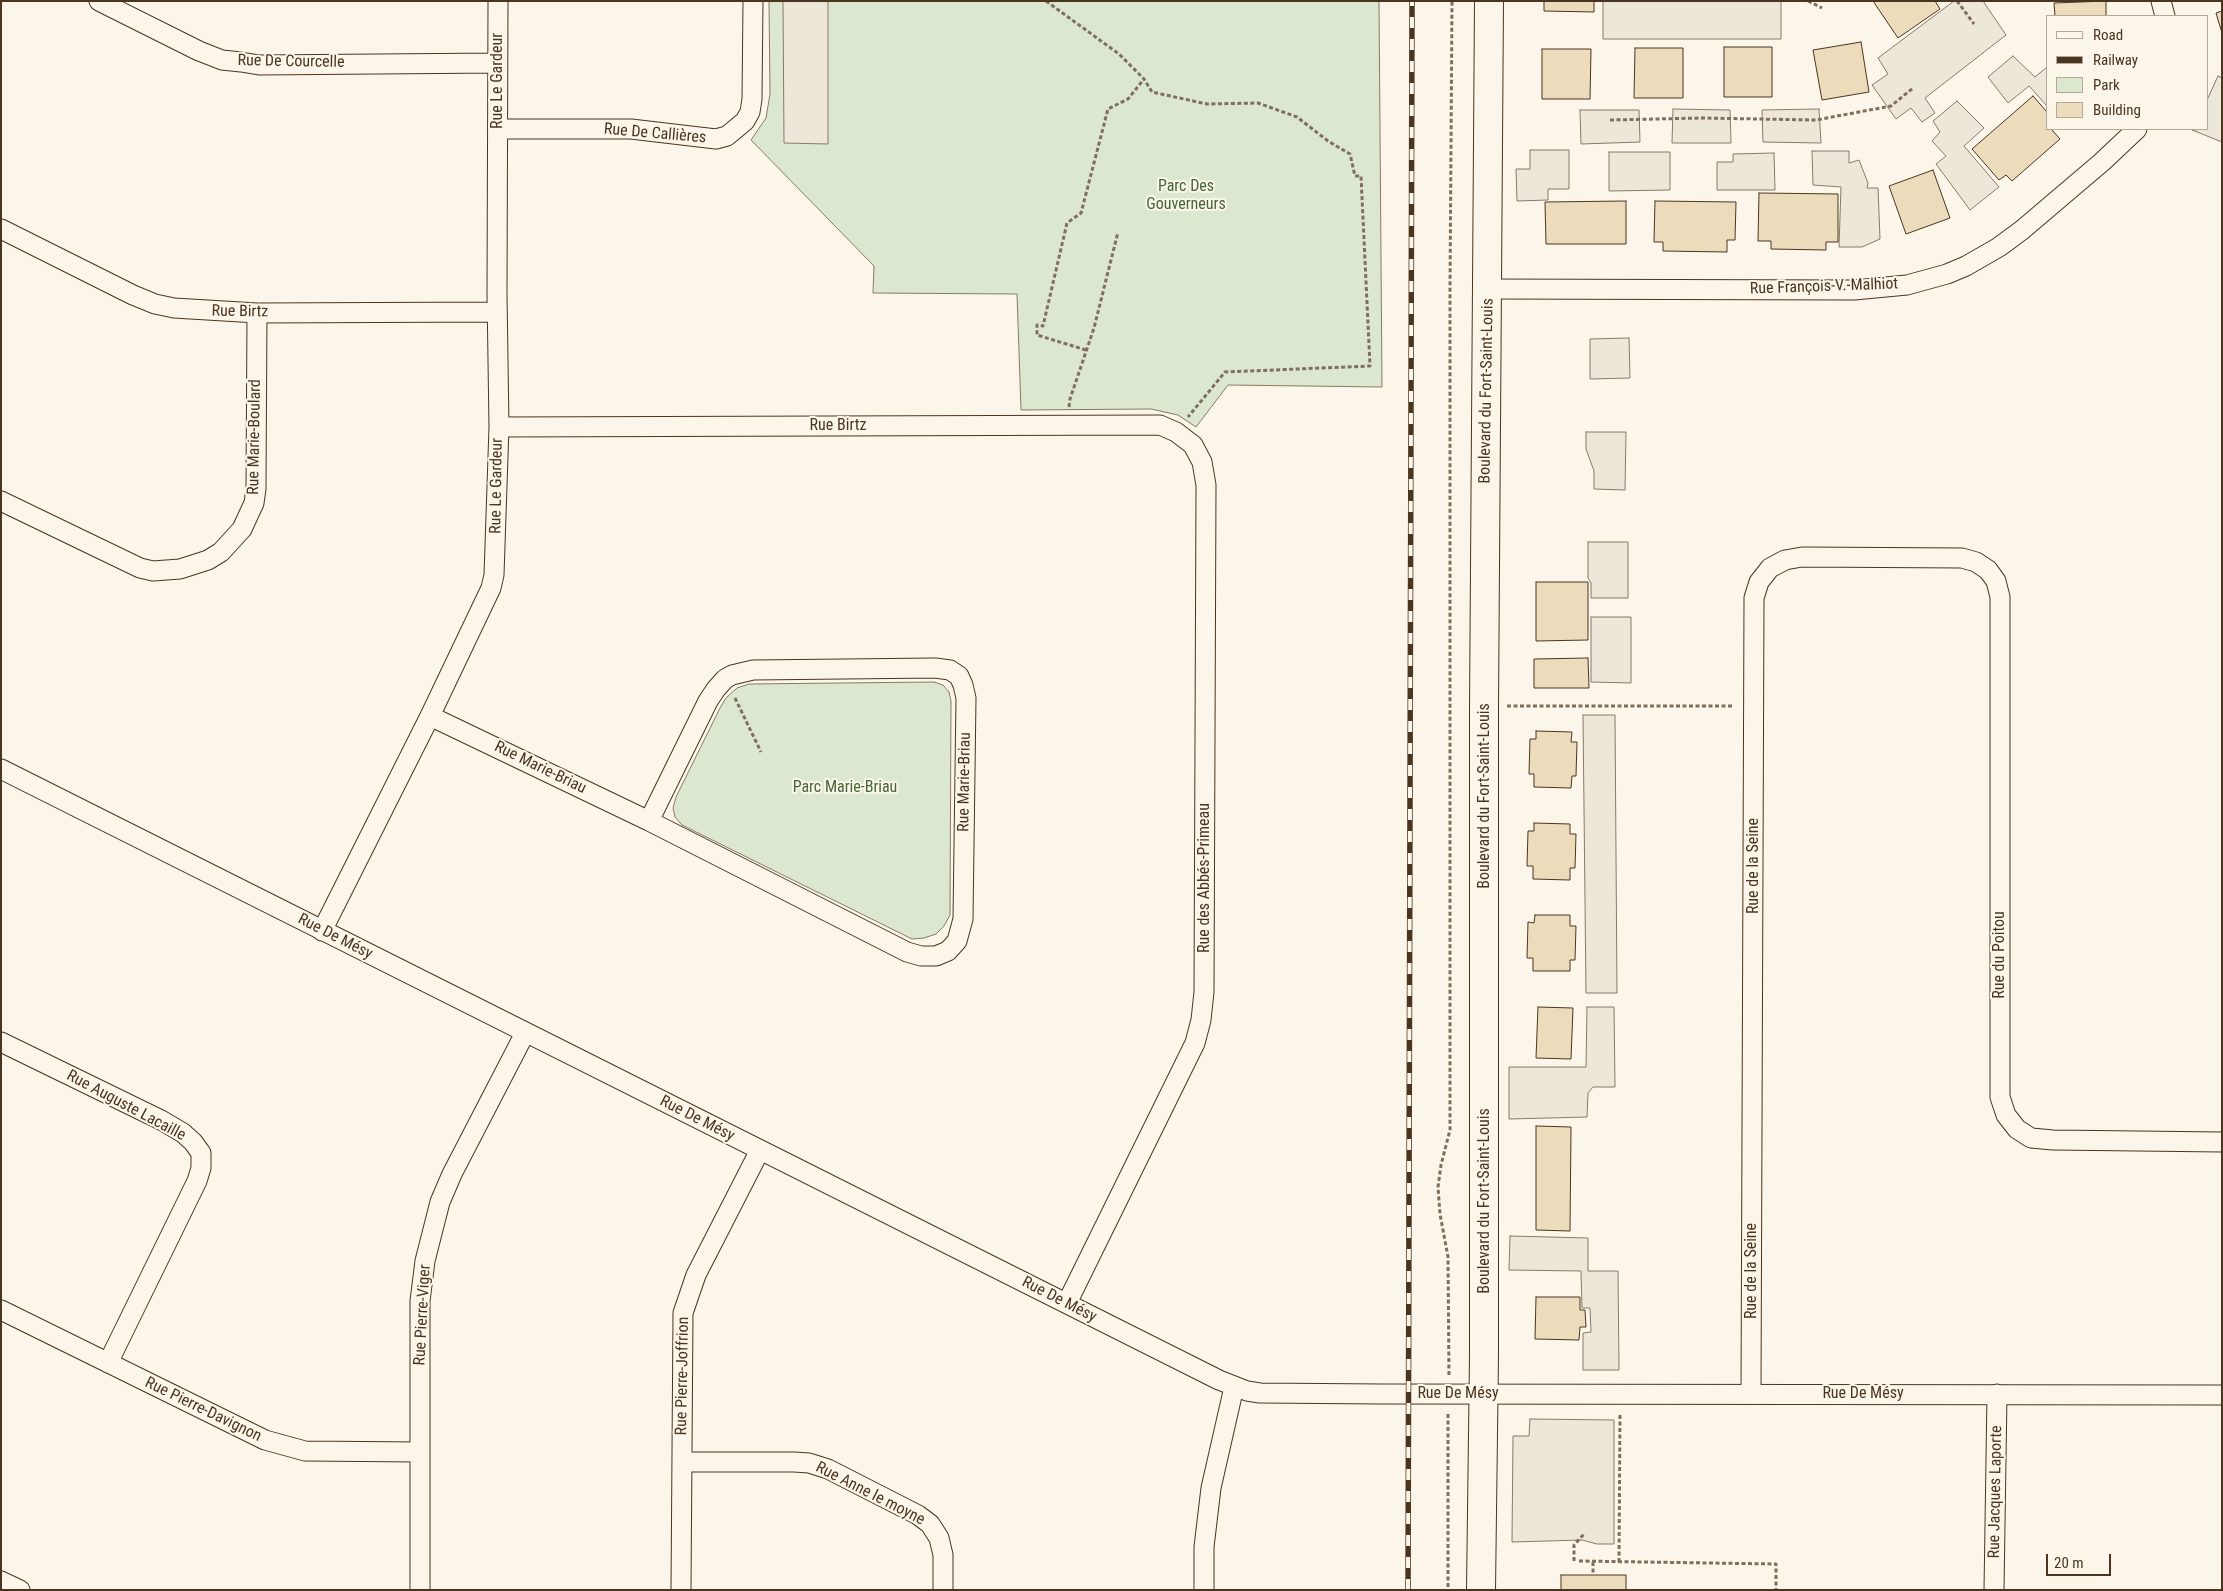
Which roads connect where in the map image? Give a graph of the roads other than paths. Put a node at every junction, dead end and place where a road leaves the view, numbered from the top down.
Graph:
1 (99, 1) edge
2 (498, 1) edge
3 (753, 1) edge
4 (1489, 1) edge
5 (2161, 1) edge
6 (2165, 15) edge
7 (497, 63) junction
8 (498, 129) junction
9 (2136, 130) edge
10 (1, 229) edge
11 (1488, 289) junction
12 (497, 312) junction
13 (257, 313) junction
14 (499, 427) junction
15 (1180, 427) joint
16 (1, 501) edge
17 (1988, 570) joint
18 (430, 716) junction
19 (1, 769) edge
20 (649, 821) junction
21 (322, 931) junction
22 (525, 1033) junction
23 (1, 1042) edge
24 (2222, 1142) edge
25 (760, 1150) junction
26 (1067, 1303) junction
27 (1, 1310) edge
28 (108, 1363) junction
29 (1234, 1387) junction
30 (1482, 1393) junction
31 (1751, 1393) junction
32 (1997, 1394) junction
33 (2222, 1395) edge
34 (420, 1452) junction
35 (682, 1462) junction
36 (1, 1581) edge
37 (20, 1590) edge
38 (420, 1590) edge
39 (681, 1590) edge
40 (943, 1590) edge
41 (1204, 1590) edge
42 (1481, 1590) edge
43 (1994, 1590) edge

1 - 7 street, Rue De Courcelle
2 - 7 street, Rue Le Gardeur
3 - 8 street, Rue De Callières
4 - 11 street, Boulevard du Fort-Saint-Louis
5 - 6 street
7 - 8 street, Rue Le Gardeur
8 - 12 street, Rue Le Gardeur
9 - 11 street, Rue François-V.-Malhiot
10 - 13 street, Rue Birtz
11 - 30 street, Boulevard du Fort-Saint-Louis
12 - 13 street, Rue Birtz
12 - 14 street, Rue Le Gardeur
13 - 16 street, Rue Marie-Boulard
14 - 15 street, Rue Birtz
14 - 18 street, Rue Le Gardeur
15 - 26 street, Rue des Abbés-Primeau
17 - 24 street, Rue du Poitou
17 - 31 street, Rue de la Seine
18 - 20 street, Rue Marie-Briau
18 - 21 street, Rue Le Gardeur
19 - 21 street, Rue De Mésy
20 - 20 street, Rue Marie-Briau
21 - 22 street, Rue De Mésy
22 - 25 street, Rue De Mésy
22 - 34 street, Rue Pierre-Viger
23 - 28 street, Rue Auguste Lacaille
25 - 26 street, Rue De Mésy
25 - 35 street, Rue Pierre-Joffrion
26 - 29 street, Rue De Mésy
27 - 28 street, Rue Pierre-Davignon
28 - 34 street, Rue Pierre-Davignon
29 - 30 street, Rue De Mésy
29 - 41 street
30 - 31 street, Rue De Mésy
30 - 42 street, Boulevard du Fort-Saint-Louis
31 - 32 street, Rue De Mésy
32 - 33 street, Rue De Mésy
32 - 43 street, Rue Jacques Laporte
34 - 38 street, Rue Pierre-Viger
35 - 39 street, Rue Pierre-Joffrion
35 - 40 street, Rue Anne le moyne
36 - 37 street

